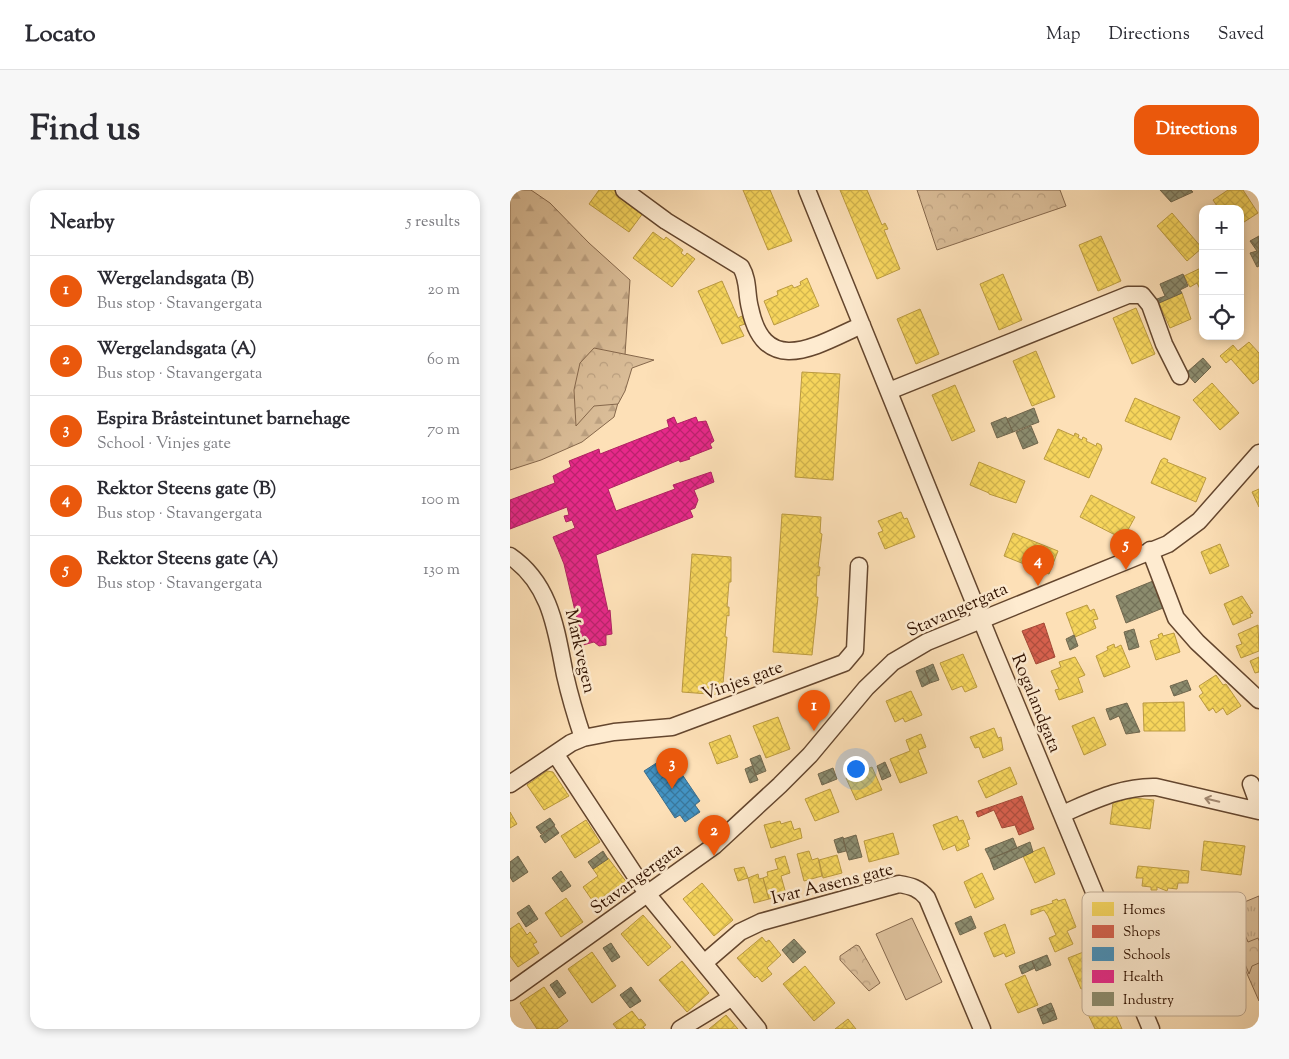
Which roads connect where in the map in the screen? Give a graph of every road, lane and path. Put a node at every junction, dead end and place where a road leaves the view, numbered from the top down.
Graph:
1 (624, 190) edge
2 (807, 190) edge
3 (862, 325) junction
4 (1180, 376) dead end
5 (889, 391) junction
6 (1259, 453) edge
7 (1150, 550) junction
8 (510, 556) edge
9 (859, 566) dead end
10 (981, 619) junction
11 (1259, 700) edge
12 (583, 738) junction
13 (556, 755) junction
14 (510, 784) edge
15 (1251, 784) dead end
16 (1259, 806) edge
17 (1259, 811) edge
18 (1062, 814) junction
19 (1094, 892) edge
20 (648, 895) junction
21 (704, 963) junction
22 (510, 992) edge
23 (732, 998) junction
24 (1146, 1016) edge
25 (680, 1029) edge
26 (758, 1029) edge
27 (982, 1029) edge
28 (1151, 1029) edge

1 - 3 street
2 - 3 street, Rogalandgata
3 - 5 street, Rogalandgata
4 - 5 street
5 - 10 street, Rogalandgata
6 - 7 street, Stavangergata
7 - 10 street, Stavangergata
7 - 11 street
8 - 12 street, Markvegen
9 - 12 street, Vinjes gate
10 - 18 street, Rogalandgata
10 - 20 street, Stavangergata
12 - 13 street, Vinjes gate
13 - 14 street, Vinjes gate
13 - 20 street
15 - 16 street
17 -> 18 street
18 - 19 street, Rogalandgata
20 - 21 street
20 - 22 street, Stavangergata
21 - 23 street
21 - 27 street, Ivar Aasens gate
23 - 25 street
23 - 26 street
24 - 28 street, Rogalandgata

